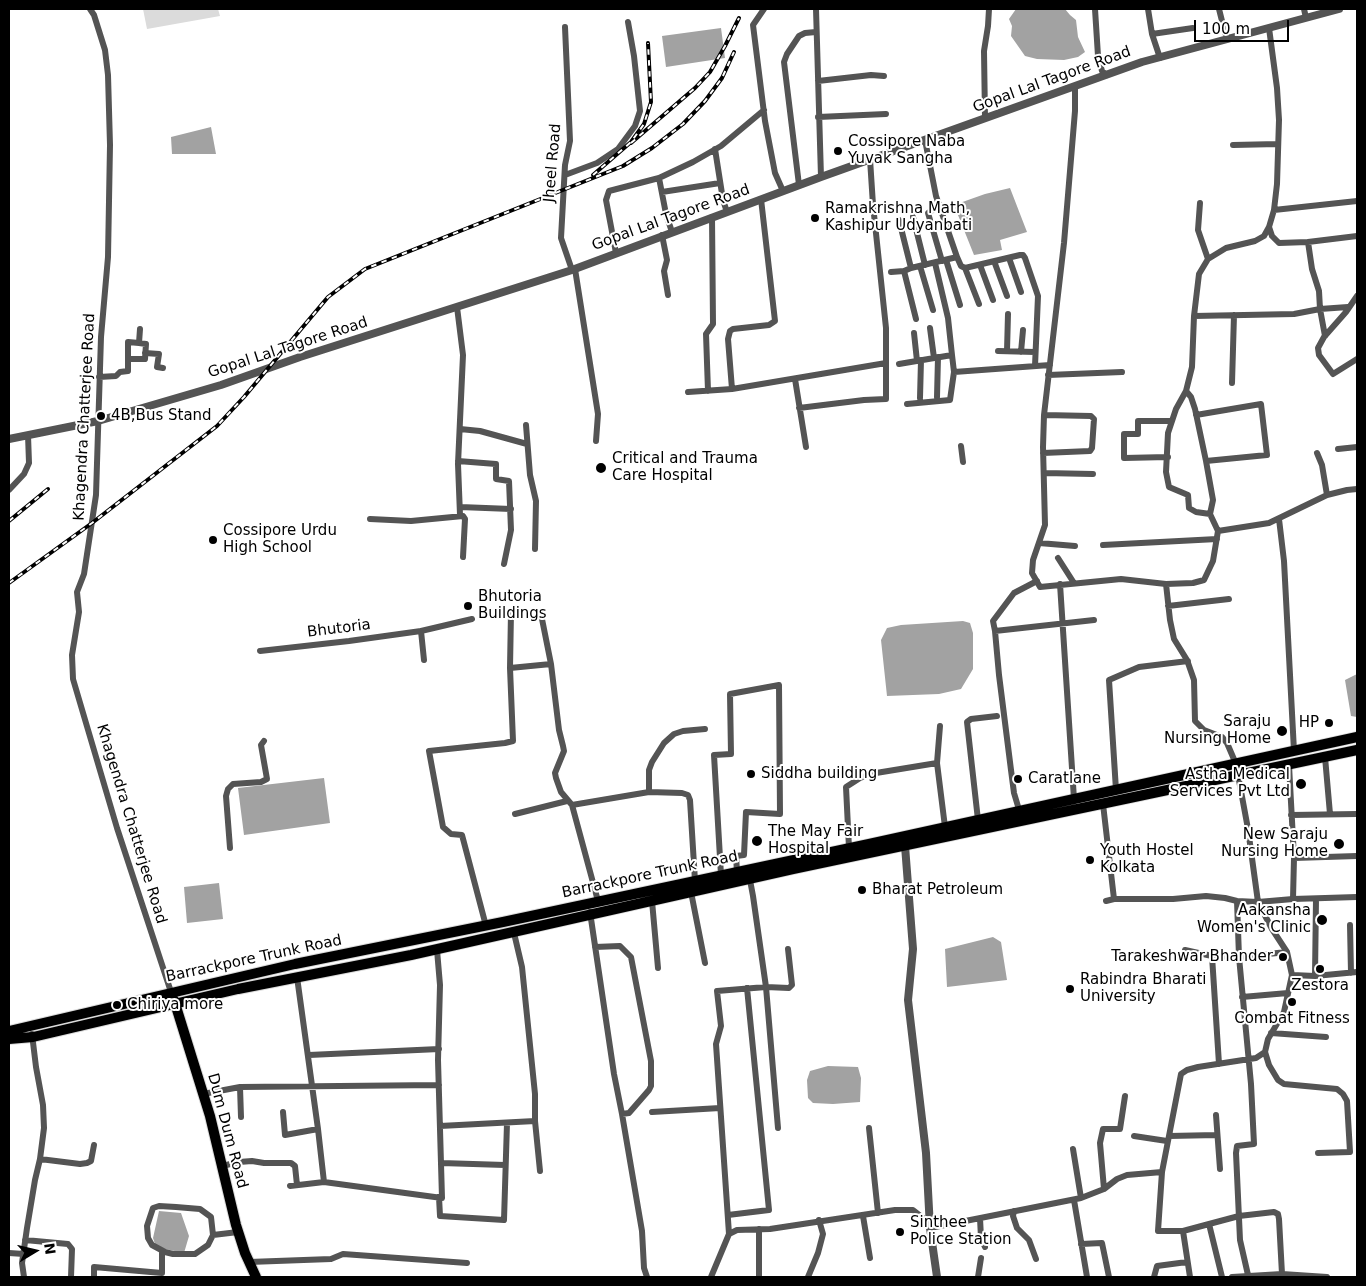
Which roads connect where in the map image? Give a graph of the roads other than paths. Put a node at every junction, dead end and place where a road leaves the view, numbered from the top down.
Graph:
1 (90, 9) edge
2 (764, 9) edge
3 (816, 9) edge
4 (989, 9) edge
5 (1095, 9) edge
6 (1148, 9) edge
7 (1219, 9) edge
8 (1304, 9) edge
9 (1339, 9) edge
10 (1306, 18) junction
11 (628, 22) dead end
12 (565, 27) dead end
13 (1193, 28) dead end
14 (1269, 28) junction
15 (816, 32) junction
16 (1152, 34) junction
17 (1229, 39) junction
18 (1160, 58) junction
19 (1107, 75) junction
20 (884, 76) dead end
21 (818, 81) junction
22 (1075, 86) junction
23 (764, 110) junction
24 (886, 114) dead end
25 (818, 117) junction
26 (985, 118) junction
27 (925, 140) junction
28 (1278, 144) junction
29 (1233, 145) dead end
30 (714, 149) junction
31 (870, 160) junction
32 (564, 175) junction
33 (821, 177) junction
34 (659, 178) junction
35 (720, 183) junction
36 (799, 185) junction
37 (783, 191) junction
38 (662, 192) junction
39 (761, 199) junction
40 (1357, 201) edge
41 (1200, 203) dead end
42 (940, 205) junction
43 (1274, 210) junction
44 (727, 212) junction
45 (712, 217) junction
46 (913, 218) dead end
47 (899, 220) dead end
48 (1269, 227) junction
49 (672, 232) junction
50 (662, 235) junction
51 (1357, 236) edge
52 (1308, 242) junction
53 (616, 253) junction
54 (957, 257) junction
55 (1009, 258) junction
56 (1208, 259) junction
57 (941, 261) junction
58 (994, 261) junction
59 (980, 265) junction
60 (923, 266) junction
61 (966, 268) junction
62 (574, 269) junction
63 (907, 269) junction
64 (891, 272) dead end
65 (1021, 292) dead end
66 (668, 295) dead end
67 (1007, 296) dead end
68 (1357, 296) edge
69 (993, 300) dead end
70 (980, 304) dead end
71 (960, 305) dead end
72 (457, 307) junction
73 (1348, 307) junction
74 (1320, 309) junction
75 (933, 310) dead end
76 (1008, 314) dead end
77 (1234, 315) junction
78 (1194, 316) junction
79 (916, 319) dead end
80 (930, 328) dead end
81 (140, 329) dead end
82 (1023, 330) dead end
83 (914, 333) dead end
84 (1325, 336) junction
85 (139, 343) junction
86 (998, 351) dead end
87 (1007, 351) junction
88 (1021, 352) junction
89 (1035, 352) junction
90 (145, 353) junction
91 (952, 355) junction
92 (936, 358) junction
93 (128, 359) junction
94 (1357, 359) edge
95 (919, 361) junction
96 (886, 364) junction
97 (900, 364) dead end
98 (1050, 365) junction
99 (1035, 366) junction
100 (163, 368) dead end
101 (954, 372) junction
102 (1122, 372) dead end
103 (1048, 375) junction
104 (99, 377) junction
105 (795, 379) junction
106 (1232, 384) dead end
107 (732, 389) junction
108 (708, 391) junction
109 (688, 392) dead end
110 (1186, 392) junction
111 (937, 397) dead end
112 (920, 398) dead end
113 (907, 404) dead end
114 (799, 408) junction
115 (1044, 414) junction
116 (1196, 415) junction
117 (98, 421) junction
118 (1172, 421) junction
119 (526, 425) dead end
120 (460, 428) junction
121 (28, 435) junction
122 (9, 440) edge
123 (596, 441) dead end
124 (527, 444) junction
125 (806, 446) dead end
126 (961, 446) dead end
127 (1357, 447) edge
128 (1338, 449) dead end
129 (1043, 453) junction
130 (1317, 453) dead end
131 (1168, 457) junction
132 (458, 461) junction
133 (1206, 461) junction
134 (963, 462) dead end
135 (1044, 473) junction
136 (1093, 474) dead end
137 (9, 490) edge
138 (1357, 490) edge
139 (1328, 495) junction
140 (460, 507) junction
141 (511, 509) junction
142 (1210, 514) junction
143 (460, 515) junction
144 (370, 519) dead end
145 (1279, 519) junction
146 (1218, 531) junction
147 (1217, 539) junction
148 (1039, 543) junction
149 (1103, 545) dead end
150 (1076, 546) dead end
151 (535, 549) dead end
152 (463, 557) dead end
153 (1058, 558) dead end
154 (504, 564) dead end
155 (1037, 581) junction
156 (1074, 583) junction
157 (1060, 584) junction
158 (1166, 584) junction
159 (1229, 599) dead end
160 (1168, 606) junction
161 (511, 612) dead end
162 (541, 614) dead end
163 (472, 619) dead end
164 (1094, 620) dead end
165 (1063, 623) junction
166 (420, 631) junction
167 (995, 631) junction
168 (260, 651) dead end
169 (424, 660) dead end
170 (1188, 662) junction
171 (551, 664) junction
172 (510, 668) junction
173 (996, 716) dead end
174 (940, 726) dead end
175 (705, 729) dead end
176 (1357, 737) edge
177 (264, 741) dead end
178 (1357, 750) edge
179 (1294, 751) junction
180 (1325, 757) junction
181 (937, 763) junction
182 (1236, 764) junction
183 (1289, 765) junction
184 (1239, 776) junction
185 (1116, 790) junction
186 (649, 792) junction
187 (1074, 799) junction
188 (570, 803) junction
189 (1103, 804) junction
190 (515, 814) dead end
191 (1330, 814) junction
192 (1357, 814) edge
193 (1291, 815) junction
194 (1020, 816) junction
195 (978, 820) junction
196 (945, 827) junction
197 (905, 846) junction
198 (230, 848) dead end
199 (849, 848) junction
200 (1357, 856) edge
201 (1294, 858) junction
202 (739, 871) junction
203 (720, 875) junction
204 (750, 880) junction
205 (695, 881) junction
206 (691, 892) junction
207 (1357, 897) edge
208 (1114, 899) junction
209 (1293, 899) junction
210 (1316, 899) junction
211 (652, 901) junction
212 (1106, 901) dead end
213 (593, 902) junction
214 (1237, 902) junction
215 (1258, 902) junction
216 (591, 915) junction
217 (1350, 924) dead end
218 (486, 926) junction
219 (514, 933) junction
220 (402, 943) junction
221 (595, 947) junction
222 (788, 948) dead end
223 (437, 950) junction
224 (1185, 950) dead end
225 (1287, 952) junction
226 (1212, 956) junction
227 (404, 957) junction
228 (1239, 957) junction
229 (705, 963) dead end
230 (658, 968) dead end
231 (1354, 972) edge
232 (1292, 975) junction
233 (297, 976) junction
234 (1315, 976) junction
235 (766, 987) junction
236 (747, 988) junction
237 (171, 992) junction
238 (1288, 993) junction
239 (1242, 997) junction
240 (175, 1005) junction
241 (31, 1026) junction
242 (9, 1031) edge
243 (1271, 1033) junction
244 (1326, 1037) dead end
245 (33, 1038) junction
246 (9, 1040) edge
247 (438, 1049) junction
248 (1265, 1052) junction
249 (309, 1055) junction
250 (1248, 1060) junction
251 (1219, 1064) junction
252 (439, 1085) junction
253 (311, 1086) junction
254 (240, 1087) junction
255 (203, 1094) junction
256 (1125, 1096) dead end
257 (720, 1108) junction
258 (283, 1112) dead end
259 (652, 1112) dead end
260 (622, 1114) junction
261 (1216, 1115) dead end
262 (241, 1116) dead end
263 (535, 1120) junction
264 (507, 1123) junction
265 (440, 1126) junction
266 (778, 1128) dead end
267 (869, 1128) dead end
268 (318, 1129) junction
269 (1134, 1136) dead end
270 (1217, 1136) junction
271 (1168, 1139) junction
272 (94, 1145) dead end
273 (1073, 1148) dead end
274 (1318, 1153) dead end
275 (40, 1158) junction
276 (441, 1163) junction
277 (505, 1165) junction
278 (222, 1166) junction
279 (1220, 1169) dead end
280 (540, 1171) dead end
281 (1162, 1172) junction
282 (324, 1182) junction
283 (1104, 1189) junction
284 (440, 1198) junction
285 (1078, 1199) junction
286 (1014, 1210) junction
287 (878, 1213) junction
288 (728, 1215) junction
289 (863, 1216) junction
290 (1239, 1216) junction
291 (980, 1218) junction
292 (819, 1220) junction
293 (1209, 1224) junction
294 (930, 1228) junction
295 (758, 1229) junction
296 (1183, 1231) junction
297 (238, 1232) junction
298 (729, 1234) junction
299 (213, 1235) junction
300 (25, 1240) junction
301 (1081, 1244) junction
302 (985, 1246) dead end
303 (162, 1251) junction
304 (9, 1253) edge
305 (24, 1254) junction
306 (870, 1258) dead end
307 (980, 1258) dead end
308 (1036, 1259) dead end
309 (249, 1262) junction
310 (1188, 1262) junction
311 (467, 1263) dead end
312 (1282, 1274) junction
313 (1248, 1275) junction
314 (1266, 1276) edge
315 (24, 1277) edge
316 (71, 1277) edge
317 (94, 1277) edge
318 (256, 1277) edge
319 (647, 1277) edge
320 (711, 1277) edge
321 (759, 1277) edge
322 (808, 1277) edge
323 (937, 1277) edge
324 (978, 1277) edge
325 (1087, 1277) edge
326 (1108, 1277) edge
327 (1154, 1277) edge
328 (1190, 1277) edge
329 (1222, 1277) edge
330 (1232, 1277) edge
331 (1327, 1277) edge

1 - 104 street, Khagendra Chatterjee Road
2 - 23 street
3 - 15 street
4 - 26 street
5 - 19 street
6 - 16 street
7 - 17 street
8 - 10 street
9 - 10 street, Gopal Lal Tagore Road
10 - 14 street, Gopal Lal Tagore Road
11 - 32 street
12 - 32 street, Jheel Road
13 - 16 street
14 - 17 street, Gopal Lal Tagore Road
14 - 28 street
15 - 21 street
15 - 36 street
16 - 18 street
17 - 18 street, Gopal Lal Tagore Road
18 - 19 street, Gopal Lal Tagore Road
19 - 22 street, Gopal Lal Tagore Road
20 - 21 street
21 - 25 street
22 - 26 street, Gopal Lal Tagore Road
22 - 98 street
23 - 30 street
23 - 37 street
24 - 25 street
25 - 33 street
26 - 27 street, Gopal Lal Tagore Road
27 - 31 street, Gopal Lal Tagore Road
27 - 42 street
28 - 29 street
28 - 43 street
30 - 34 street
30 - 35 street
31 - 33 street, Gopal Lal Tagore Road
31 - 96 street
32 - 62 street, Jheel Road
33 - 36 street, Gopal Lal Tagore Road
34 - 38 street
34 - 53 street
35 - 38 street
35 - 44 street
36 - 37 street, Gopal Lal Tagore Road
37 - 39 street, Gopal Lal Tagore Road
38 - 49 street
39 - 44 street, Gopal Lal Tagore Road
39 - 107 street
40 - 43 street
41 - 56 street
42 - 54 street
42 - 57 street
43 - 48 street
44 - 45 street, Gopal Lal Tagore Road
45 - 49 street, Gopal Lal Tagore Road
45 - 108 street
46 - 60 street
47 - 63 street
48 - 52 street
48 - 56 street
49 - 50 street, Gopal Lal Tagore Road
50 - 53 street, Gopal Lal Tagore Road
50 - 66 street
51 - 52 street
52 - 74 street
53 - 62 street, Gopal Lal Tagore Road
54 - 57 street
54 - 61 street
55 - 58 street
55 - 65 street
55 - 89 street
56 - 78 street
57 - 60 street
57 - 71 street
57 - 91 street
58 - 59 street
58 - 67 street
59 - 61 street
59 - 69 street
60 - 63 street
60 - 75 street
61 - 70 street
62 - 72 street, Gopal Lal Tagore Road
62 - 123 street, Jheel Road
63 - 64 street
63 - 79 street
68 - 73 street
72 - 117 street, Gopal Lal Tagore Road
72 - 120 street
73 - 74 street
73 - 84 street
74 - 77 street
74 - 84 street
76 - 87 street
77 - 78 street
77 - 106 street
78 - 110 street
80 - 92 street
81 - 85 street
82 - 88 street
83 - 95 street
84 - 94 street
85 - 90 street
85 - 93 street
86 - 87 street
87 - 88 street
88 - 89 street
89 - 99 street
90 - 93 street
90 - 100 street
91 - 92 street
91 - 101 street
92 - 95 street
92 - 111 street
93 - 104 street
95 - 97 street
95 - 112 street
96 - 105 street
96 - 114 street
98 - 99 street
98 - 103 street
99 - 101 street
101 - 113 street
102 - 103 street
103 - 115 street
104 - 117 street, Khagendra Chatterjee Road
105 - 107 street
105 - 114 street
107 - 108 street
108 - 109 street
110 - 116 street
110 - 118 street
114 - 125 street
115 - 129 street
115 - 129 street
116 - 133 street
116 - 133 street
117 - 121 street, Gopal Lal Tagore Road
117 - 237 street, Khagendra Chatterjee Road
118 - 131 street
118 - 131 street
119 - 124 street
120 - 124 street
120 - 132 street
121 - 122 street, Gopal Lal Tagore Road
121 - 137 street
124 - 151 street
126 - 134 street
127 - 128 street
129 - 135 street
130 - 139 street
131 - 142 street
132 - 140 street
132 - 141 street
133 - 142 street
135 - 136 street
135 - 148 street
138 - 139 street
139 - 145 street
140 - 141 street
140 - 143 street
141 - 154 street
142 - 146 street
143 - 144 street
143 - 152 street
145 - 146 street
145 - 179 street
146 - 147 street
147 - 149 street
147 - 158 street
148 - 150 street
148 - 155 street
153 - 156 street
155 - 157 street
155 - 167 street
156 - 157 street
156 - 158 street
157 - 165 street
158 - 160 street
159 - 160 street
160 - 170 street
161 - 172 street
162 - 171 street
163 - 166 street, Bhutoria
164 - 165 street
165 - 167 street
165 - 187 street
166 - 168 street, Bhutoria
166 - 169 street
167 - 194 street
170 - 182 street
170 - 185 street
171 - 172 street
171 - 188 street
172 - 218 street
173 - 195 street
174 - 181 street
175 - 186 street
176 - 179 main road, Barrackpore Trunk Road
177 - 198 street
178 - 180 main road, Barrackpore Trunk Road
179 - 182 main road, Barrackpore Trunk Road
180 - 183 main road, Barrackpore Trunk Road
180 - 191 street
181 - 196 street
181 - 199 street
182 - 184 street
182 - 185 main road, Barrackpore Trunk Road
183 - 184 main road, Barrackpore Trunk Road
183 - 193 street
184 - 189 main road, Barrackpore Trunk Road
184 - 215 street
185 - 187 main road, Barrackpore Trunk Road
186 - 188 street
186 - 205 street
187 - 194 main road, Barrackpore Trunk Road
188 - 190 street
188 - 213 street
189 - 194 main road, Barrackpore Trunk Road
189 - 208 street
191 - 192 street
191 - 193 street
193 - 201 street
194 - 195 main road, Barrackpore Trunk Road
194 - 197 main road, Barrackpore Trunk Road
195 - 196 main road, Barrackpore Trunk Road
196 - 199 main road, Barrackpore Trunk Road
197 - 204 main road, Barrackpore Trunk Road
197 - 294 street
199 - 202 main road, Barrackpore Trunk Road
200 - 201 street
201 - 209 street
202 - 203 main road, Barrackpore Trunk Road
202 - 203 street
202 - 204 street
203 - 205 main road, Barrackpore Trunk Road
204 - 206 main road, Barrackpore Trunk Road
204 - 235 street
205 - 213 main road, Barrackpore Trunk Road
206 - 211 main road, Barrackpore Trunk Road
206 - 229 street
207 - 210 street
208 - 212 street
208 - 214 street
209 - 210 street
209 - 215 street
210 - 234 street
211 - 216 main road, Barrackpore Trunk Road
211 - 230 street
213 - 216 street
213 - 218 main road, Barrackpore Trunk Road
214 - 215 street
214 - 228 street
215 - 225 street
216 - 219 main road, Barrackpore Trunk Road
216 - 221 street
217 - 231 street
218 - 220 main road, Barrackpore Trunk Road
219 - 223 main road, Barrackpore Trunk Road
219 - 263 street
220 - 227 main road
220 - 237 main road, Barrackpore Trunk Road
221 - 260 street
221 - 260 street
222 - 235 street
223 - 227 main road, Barrackpore Trunk Road
223 - 247 street
224 - 226 street
225 - 228 street
225 - 232 street
226 - 228 street
226 - 251 street
227 - 233 main road, Barrackpore Trunk Road
228 - 239 street
231 - 234 street
232 - 234 street
232 - 238 street
233 - 240 main road, Barrackpore Trunk Road
233 - 249 street
235 - 236 street
235 - 266 street
236 - 257 street
236 - 288 street
237 - 240 main road, Dum Dum Road
237 - 241 main road, Barrackpore Trunk Road
238 - 239 street
238 - 243 street
239 - 250 street
240 - 245 main road, Barrackpore Trunk Road
240 - 255 main road, Dum Dum Road
241 - 242 main road, Barrackpore Trunk Road
241 - 245 street
243 - 244 street
243 - 248 street
245 - 246 main road, Barrackpore Trunk Road
245 - 275 street
247 - 249 street
247 - 252 street
248 - 250 street
248 - 274 street
249 - 253 street
250 - 251 street
250 - 290 street
251 - 271 street
252 - 253 street
252 - 265 street
253 - 254 street
253 - 268 street
254 - 255 street
254 - 262 street
255 - 278 main road, Dum Dum Road
256 - 283 street
257 - 259 street
257 - 288 street
258 - 268 street
260 - 319 street
261 - 270 street
263 - 264 street
263 - 280 street
264 - 265 street
264 - 277 street
265 - 276 street
267 - 287 street
268 - 282 street
269 - 271 street
270 - 271 street
270 - 279 street
271 - 281 street
272 - 275 street
273 - 285 street
275 - 300 street
276 - 277 street
276 - 284 street
277 - 284 street
278 - 282 street
278 - 297 main road, Dum Dum Road
281 - 283 street
281 - 296 street
282 - 284 street
283 - 285 street
285 - 286 street
285 - 301 street
286 - 291 street
286 - 308 street
287 - 289 street
287 - 294 street
288 - 298 street
289 - 292 street
289 - 306 street
290 - 293 street
290 - 312 street
290 - 313 street
291 - 294 street
291 - 302 street
292 - 295 street
292 - 322 street
293 - 296 street
293 - 329 street
294 - 323 street
295 - 298 street
295 - 321 street
296 - 310 street
297 - 299 street
297 - 309 main road, Dum Dum Road
298 - 320 street
299 - 303 street
299 - 303 street
300 - 305 street
300 - 316 street
301 - 325 street
301 - 326 street
303 - 317 street
304 - 305 street
305 - 315 street
307 - 324 street
309 - 311 street
309 - 318 main road, Dum Dum Road
310 - 327 street
310 - 328 street
312 - 314 street
312 - 331 street
313 - 314 street
313 - 330 street

